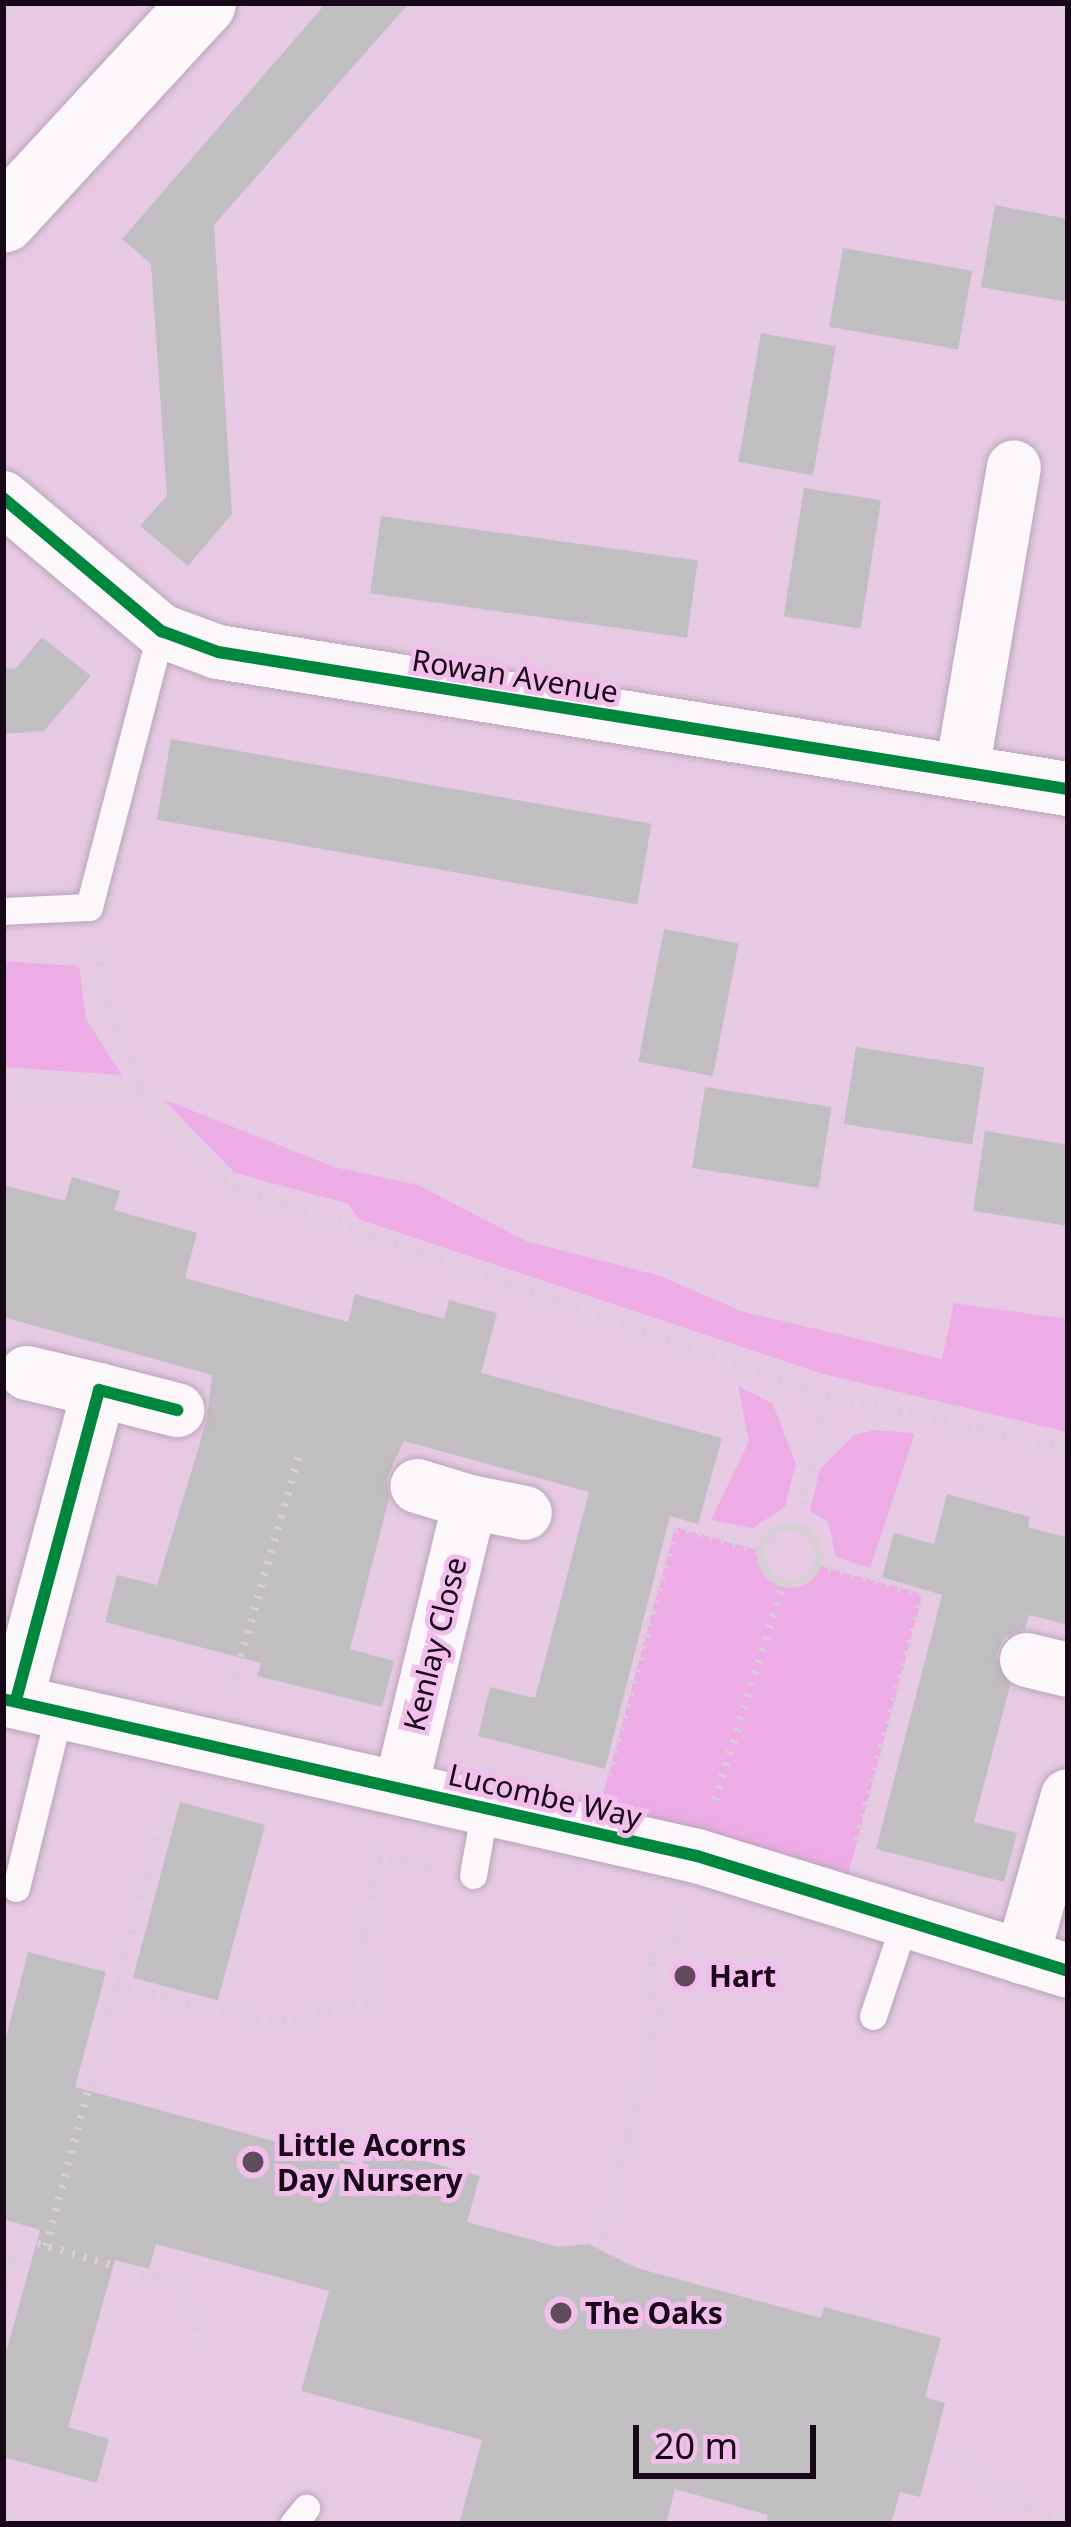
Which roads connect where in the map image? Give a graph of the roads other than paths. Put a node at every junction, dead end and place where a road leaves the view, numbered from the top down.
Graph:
1 (203, 3) edge
2 (3, 220) edge
3 (1014, 467) dead end
4 (3, 498) edge
5 (161, 631) junction
6 (962, 771) junction
7 (1068, 789) edge
8 (3, 910) edge
9 (27, 1373) dead end
10 (99, 1390) junction
11 (177, 1410) dead end
12 (417, 1486) dead end
13 (470, 1502) junction
14 (526, 1513) dead end
15 (26, 1703) edge
16 (401, 1786) junction
17 (1068, 1796) edge
18 (485, 1808) junction
19 (472, 1876) road end
20 (16, 1888) dead end
21 (905, 1921) junction
22 (1045, 1964) edge
23 (873, 2016) dead end

1 - 2 street
3 - 6 street
4 - 5 street, Rowan Avenue
5 - 6 street, Rowan Avenue
5 - 8 lane
6 - 7 street, Rowan Avenue
9 - 10 street
10 - 11 street
10 - 15 street
12 - 13 street
13 - 14 street
13 - 16 street, Kenlay Close
15 - 16 street, Lucombe Way
15 - 20 lane
16 - 18 street, Lucombe Way
17 - 22 street
18 - 19 lane
18 - 21 street, Lucombe Way
21 - 22 street, Lucombe Way
21 - 23 lane

